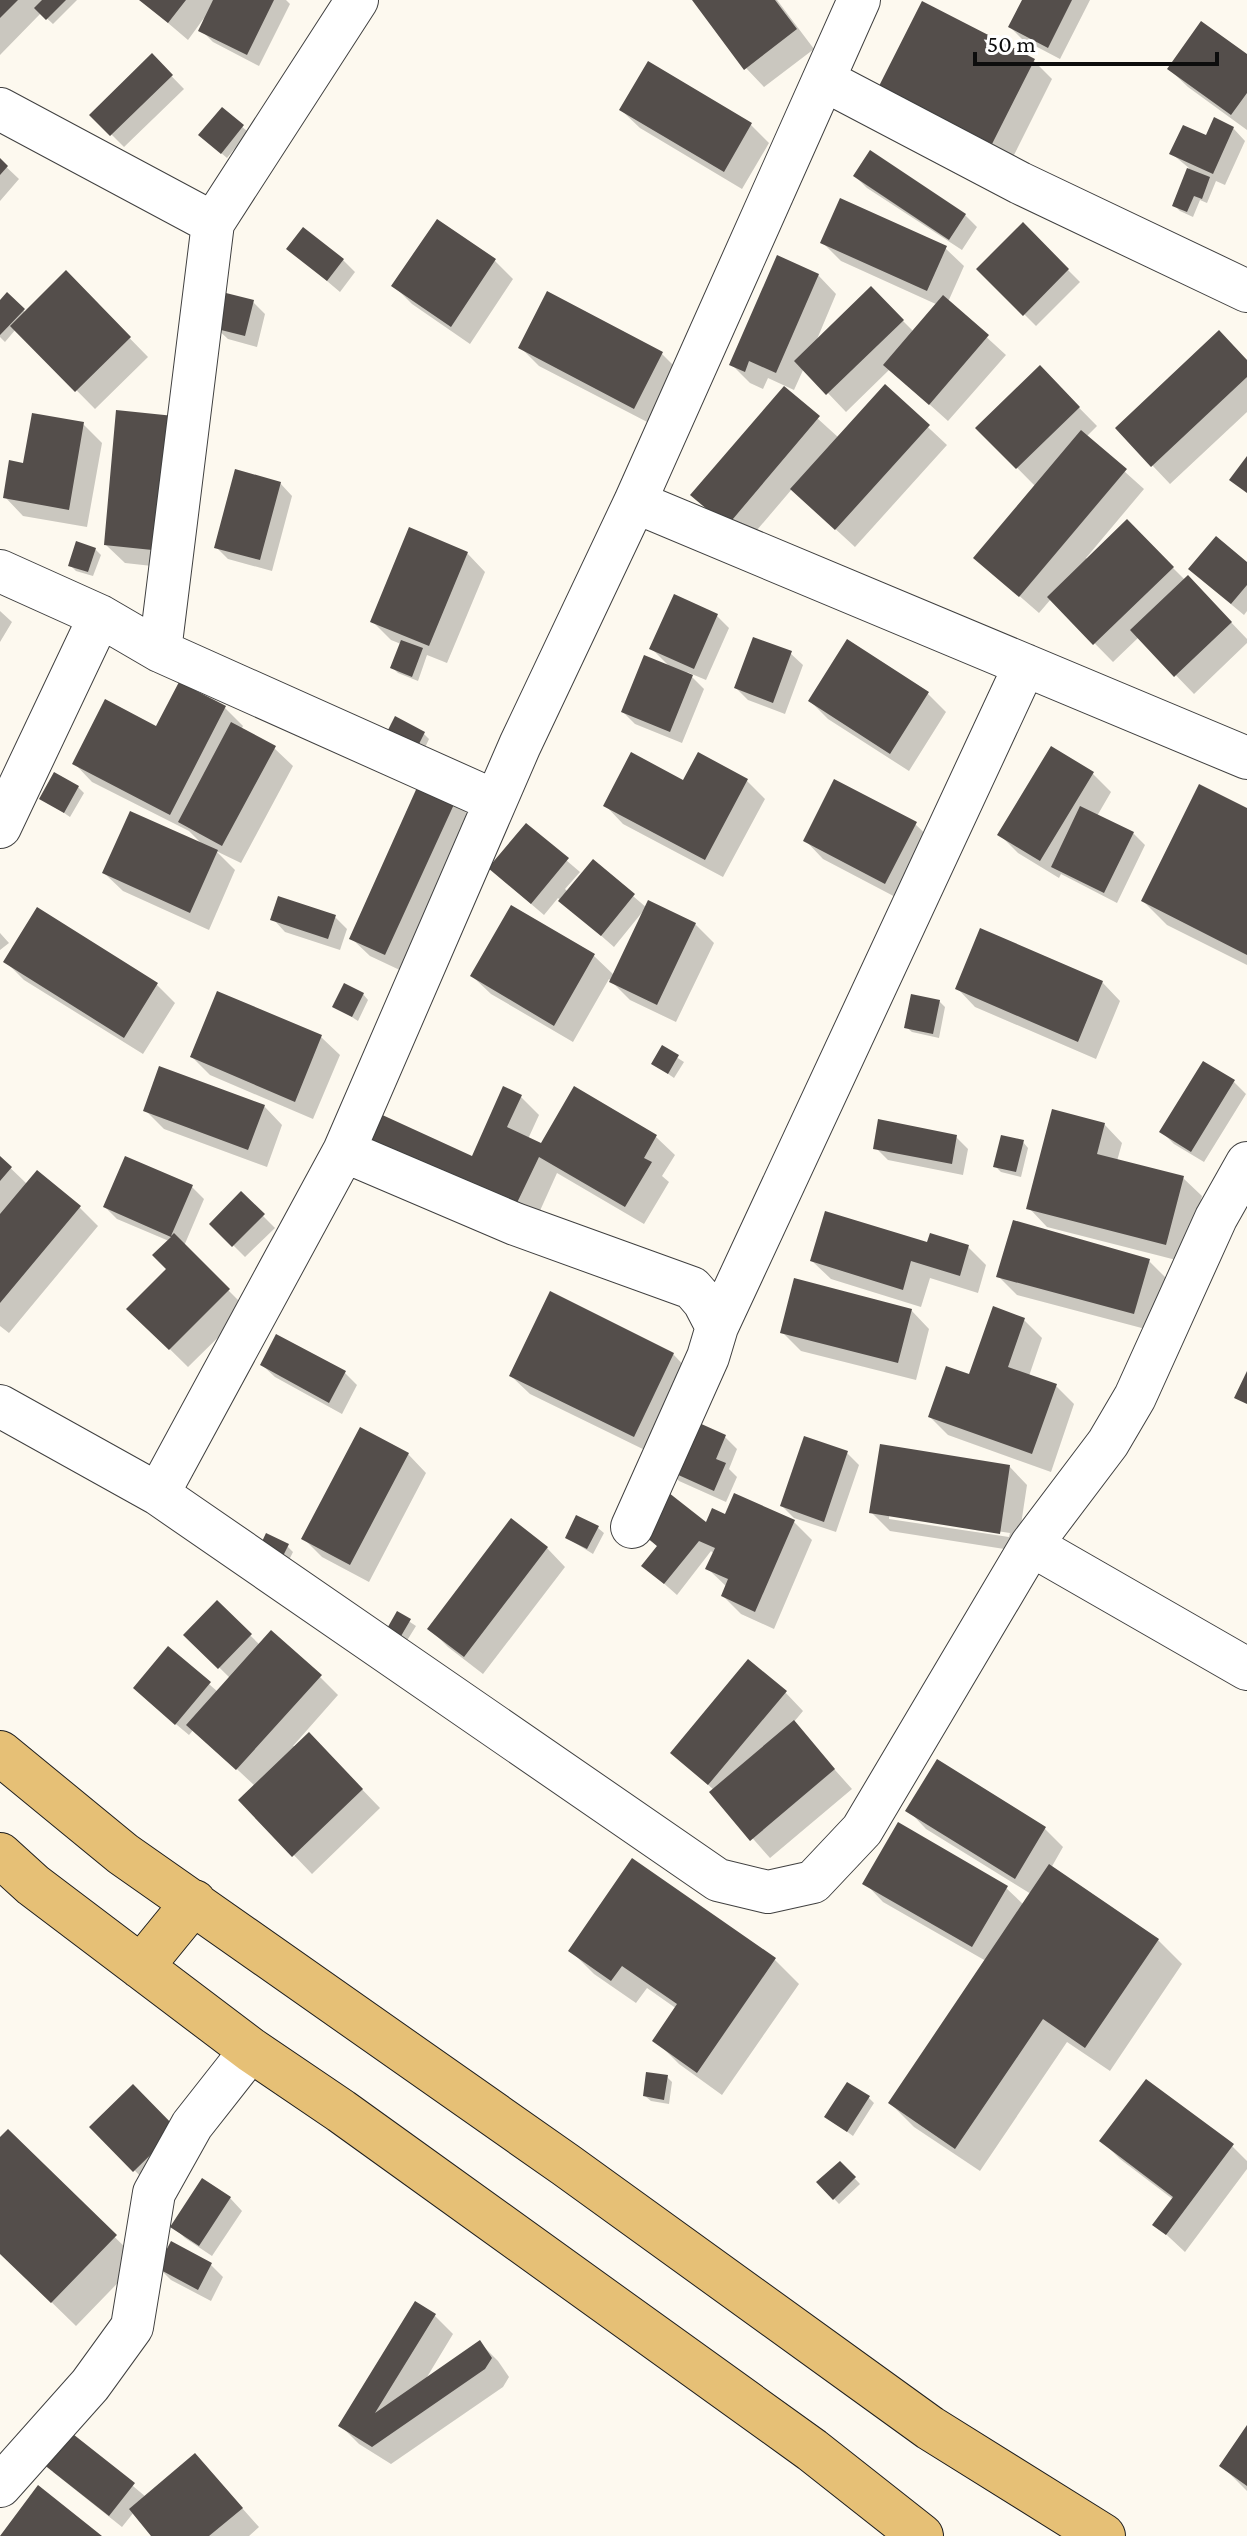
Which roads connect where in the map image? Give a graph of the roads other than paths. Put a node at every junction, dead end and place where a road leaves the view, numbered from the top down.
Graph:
1 (357, 0) edge
2 (859, 0) edge
3 (824, 80) junction
4 (0, 109) edge
5 (213, 223) junction
6 (1247, 291) edge
7 (635, 502) junction
8 (0, 571) edge
9 (100, 616) junction
10 (160, 651) junction
11 (1025, 665) junction
12 (1247, 758) edge
13 (495, 801) junction
14 (0, 827) edge
15 (344, 1151) junction
16 (1247, 1163) edge
17 (717, 1327) junction
18 (0, 1406) edge
19 (158, 1494) junction
20 (632, 1527) dead end
21 (1031, 1545) junction
22 (1247, 1669) edge
23 (0, 1753) edge
24 (0, 1855) edge
25 (194, 1902) junction
26 (141, 1967) junction
27 (251, 2050) junction
28 (812, 2450) junction
29 (0, 2486) edge
30 (877, 2536) edge
31 (921, 2536) edge
32 (1103, 2536) edge

1 - 5 street
2 - 3 street
3 - 6 street
3 - 7 street
4 - 5 street
5 - 10 street
7 - 11 street
7 - 13 street
8 - 9 street
9 - 10 street
9 - 14 street
10 - 13 street
11 - 12 street
11 - 17 street
13 - 15 street
15 - 17 street
15 - 19 street
16 - 21 street
17 - 20 street
18 - 19 street
19 - 21 street
21 - 22 street
23 - 25 main road
24 - 26 main road
25 - 26 main road
25 - 32 main road
26 - 27 main road
27 - 28 main road
27 - 29 street
28 - 30 main road
28 - 31 main road

